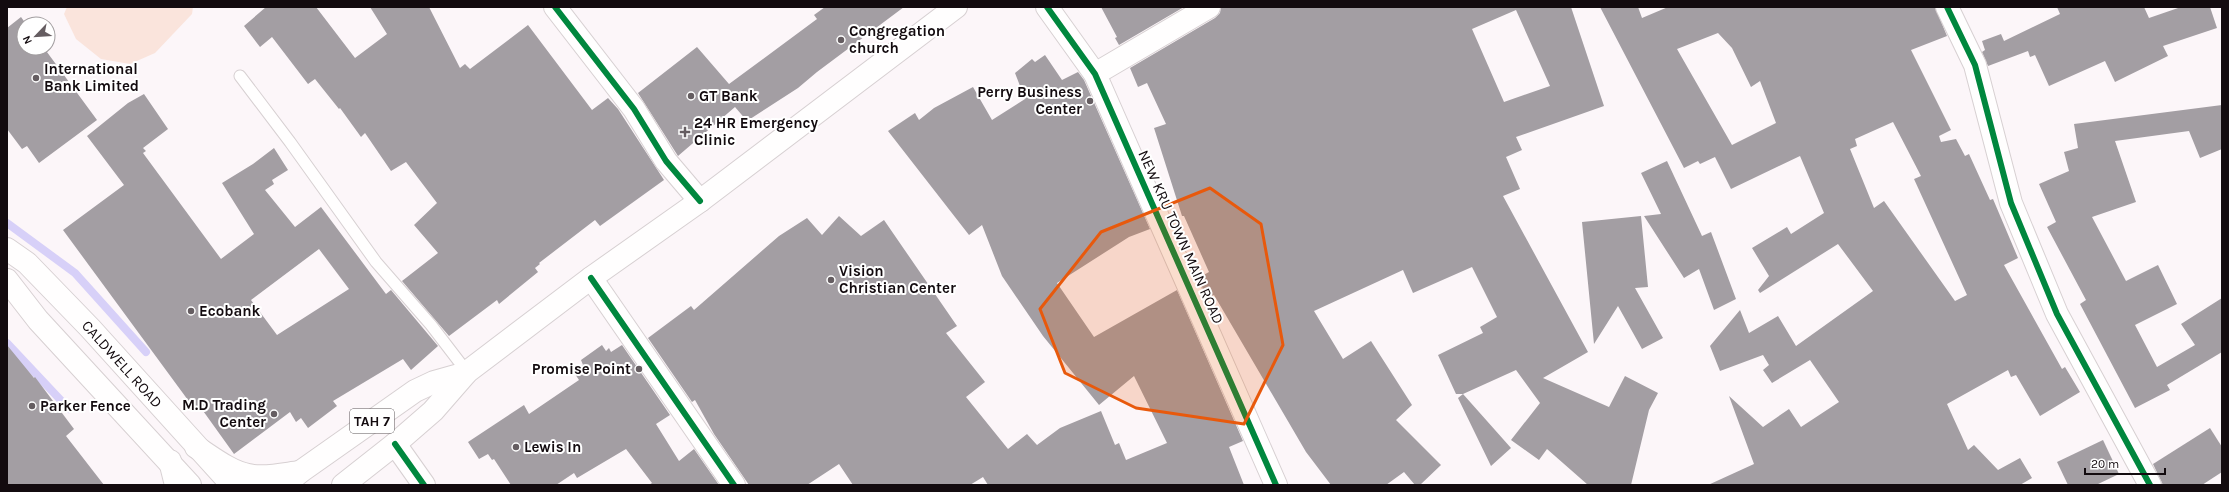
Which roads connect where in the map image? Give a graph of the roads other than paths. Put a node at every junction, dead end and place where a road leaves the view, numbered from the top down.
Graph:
1 (555, 7) edge
2 (956, 7) edge
3 (1048, 7) edge
4 (1209, 7) edge
5 (1947, 7) edge
6 (1095, 74) junction
7 (240, 76) dead end
8 (700, 200) junction
9 (7, 249) edge
10 (591, 278) junction
11 (7, 280) edge
12 (467, 372) junction
13 (395, 444) junction
14 (196, 447) junction
15 (170, 461) junction
16 (292, 478) edge
17 (1271, 483) edge
18 (2146, 484) edge
19 (176, 485) edge
20 (190, 485) edge
21 (232, 485) edge
22 (343, 485) edge
23 (424, 485) edge
24 (734, 485) edge

1 - 8 main road
2 - 8 main road, TAH 7
3 - 6 main road, NEW KRU TOWN MAIN ROAD
4 - 6 main road
5 - 18 main road
6 - 17 main road, NEW KRU TOWN MAIN ROAD
7 - 12 lane
8 - 10 main road, TAH 7
9 - 14 main road, CALDWELL ROAD
10 - 12 main road, TAH 7
10 - 24 main road
11 - 15 main road, CALDWELL ROAD
12 - 13 main road, TAH 7
12 - 16 main road, TAH 7
13 - 22 main road, TAH 7
13 - 23 main road
14 - 16 main road
14 - 21 main road, CALDWELL ROAD
15 - 19 main road
15 - 20 main road, CALDWELL ROAD

